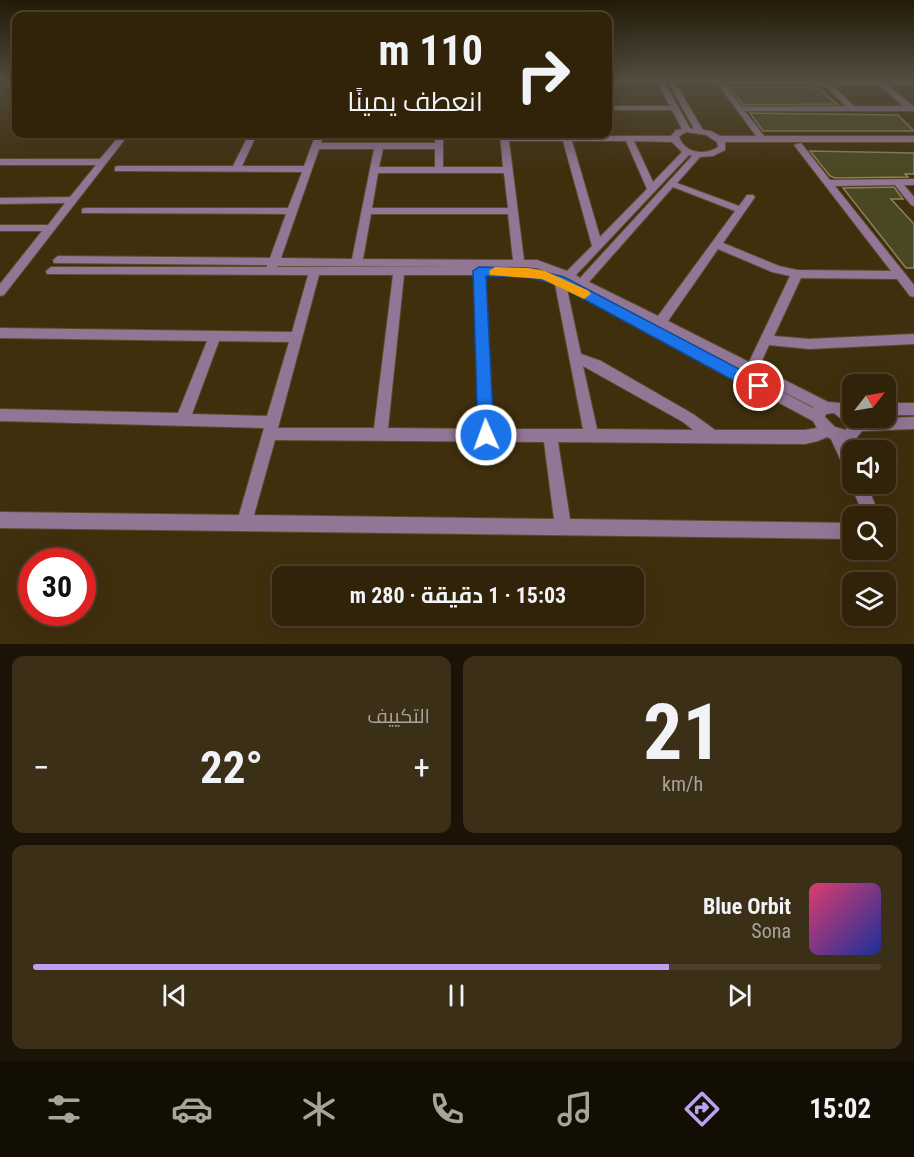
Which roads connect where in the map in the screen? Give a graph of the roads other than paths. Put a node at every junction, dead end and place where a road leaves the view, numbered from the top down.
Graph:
1 (675, 110) edge
2 (687, 110) edge
3 (739, 110) edge
4 (687, 130) junction
5 (699, 130) junction
6 (121, 138) edge
7 (251, 138) edge
8 (319, 138) edge
9 (439, 138) edge
10 (504, 138) edge
11 (567, 138) joint
12 (629, 139) junction
13 (674, 139) junction
14 (762, 139) junction
15 (914, 139) edge
16 (721, 142) junction
17 (854, 142) junction
18 (798, 145) junction
19 (914, 145) edge
20 (316, 146) junction
21 (379, 146) junction
22 (439, 146) junction
23 (693, 153) junction
24 (0, 162) edge
25 (101, 162) junction
26 (118, 169) dead end
27 (236, 169) junction
28 (307, 169) junction
29 (374, 170) junction
30 (439, 170) junction
31 (508, 170) junction
32 (897, 182) junction
33 (670, 183) junction
34 (828, 183) junction
35 (914, 183) edge
36 (651, 188) junction
37 (750, 197) dead end
38 (71, 200) junction
39 (0, 201) edge
40 (914, 202) edge
41 (740, 210) junction
42 (85, 211) dead end
43 (292, 211) junction
44 (367, 211) junction
45 (513, 212) junction
46 (0, 228) edge
47 (50, 228) junction
48 (716, 244) junction
49 (597, 246) junction
50 (357, 262) junction
51 (519, 262) junction
52 (54, 265) dead end
53 (273, 266) junction
54 (315, 271) junction
55 (479, 271) junction
56 (399, 272) junction
57 (797, 274) junction
58 (900, 275) junction
59 (564, 278) junction
60 (582, 283) junction
61 (2, 287) edge
62 (914, 292) edge
63 (661, 322) junction
64 (0, 333) edge
65 (215, 336) junction
66 (297, 337) junction
67 (914, 339) edge
68 (765, 340) junction
69 (575, 357) junction
70 (752, 369) junction
71 (896, 409) edge
72 (914, 409) edge
73 (842, 410) edge
74 (821, 412) junction
75 (0, 415) edge
76 (183, 420) junction
77 (914, 423) edge
78 (896, 424) edge
79 (272, 428) junction
80 (855, 428) edge
81 (831, 432) junction
82 (380, 435) junction
83 (486, 435) junction
84 (550, 435) junction
85 (591, 436) junction
86 (712, 436) junction
87 (842, 451) edge
88 (0, 520) edge
89 (244, 524) junction
90 (563, 528) junction
91 (842, 531) edge

1 - 4 street
2 - 5 street
3 - 14 street
4 - 5 street
4 - 13 street
5 - 16 street
6 - 25 street
7 - 27 street
8 - 20 street
9 - 22 street
10 - 31 street
11 - 12 street
11 - 49 street
12 - 13 street
12 - 36 street
13 - 23 street
14 - 16 street
14 - 17 street
15 - 17 street
16 - 18 street
16 - 23 street
17 - 18 street
17 - 19 street
18 - 34 street
20 - 21 street
20 - 28 street
21 - 22 street
21 - 29 street
22 - 30 street
23 - 33 street
23 - 36 street
24 - 25 street
25 - 38 street
26 - 27 street
27 - 28 street
28 - 43 street
29 - 30 street
29 - 44 street
30 - 31 street
31 - 45 street
32 - 34 street
32 - 35 street
32 - 40 street
33 - 41 street
33 - 60 street
34 - 58 street
36 - 49 street
37 - 41 street
38 - 39 street
38 - 47 street
41 - 48 street
42 - 43 street
43 - 53 street
44 - 45 street
44 - 50 street
45 - 51 street
46 - 47 street
47 - 61 street
48 - 57 street
48 - 63 street
49 - 59 street
50 - 51 street
50 - 53 street
51 - 59 street
52 - 53 street
53 - 54 street
54 - 56 street
54 - 66 street
55 - 56 street
55 - 59 street
55 - 83 street
56 - 82 street
57 - 58 street
57 - 68 street
58 - 62 street
59 - 60 street
59 - 69 street
59 - 74 street
60 - 63 street
63 - 70 street
64 - 65 street
65 - 66 street
65 - 76 street
66 - 79 street
67 - 68 street
68 - 70 street
69 - 85 street
69 - 86 street
70 - 74 street
71 - 72 street
73 - 74 street
74 - 81 street
75 - 76 street
76 - 79 street
77 - 78 street
79 - 82 street
79 - 89 street
80 - 81 street
81 - 86 street
81 - 87 street
82 - 83 street
83 - 84 street
84 - 85 street
84 - 90 street
85 - 86 street
88 - 89 street
89 - 90 street
90 - 91 street

